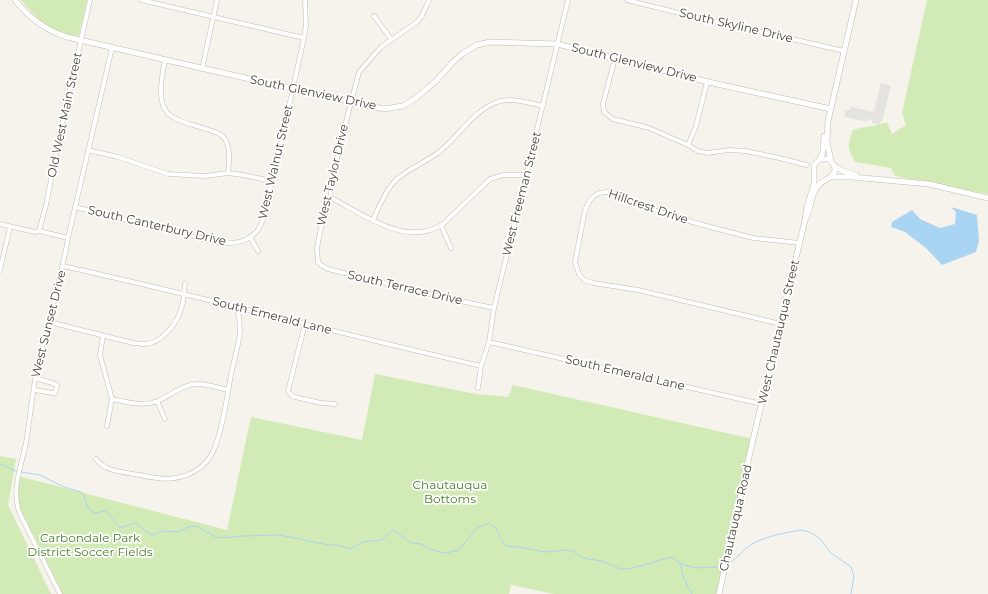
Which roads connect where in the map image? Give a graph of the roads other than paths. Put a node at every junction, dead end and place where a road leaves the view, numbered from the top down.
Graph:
1 (15, 0) edge
2 (90, 0) edge
3 (141, 0) edge
4 (218, 0) edge
5 (305, 0) edge
6 (429, 0) edge
7 (568, 0) edge
8 (627, 0) edge
9 (856, 0) edge
10 (165, 3) edge
11 (374, 16) dead end
12 (213, 18) junction
13 (304, 38) junction
14 (391, 39) junction
15 (82, 40) junction
16 (557, 44) junction
17 (112, 48) junction
18 (844, 51) junction
19 (615, 58) junction
20 (166, 60) junction
21 (202, 69) junction
22 (707, 82) junction
23 (293, 89) junction
24 (351, 102) junction
25 (543, 106) junction
26 (831, 109) junction
27 (828, 121) junction
28 (688, 145) junction
29 (88, 150) junction
30 (820, 159) junction
31 (833, 163) junction
32 (807, 165) dead end
33 (228, 173) junction
34 (815, 173) junction
35 (526, 175) junction
36 (830, 177) junction
37 (870, 178) junction
38 (825, 179) junction
39 (272, 181) junction
40 (330, 197) junction
41 (988, 198) edge
42 (75, 207) junction
43 (373, 220) junction
44 (805, 220) junction
45 (0, 224) edge
46 (441, 225) junction
47 (10, 227) junction
48 (259, 229) joint
49 (39, 230) junction
50 (250, 237) junction
51 (68, 238) junction
52 (800, 243) junction
53 (452, 248) dead end
54 (258, 251) dead end
55 (318, 262) joint
56 (63, 266) junction
57 (0, 270) edge
58 (185, 284) dead end
59 (184, 293) junction
60 (237, 307) junction
61 (494, 308) junction
62 (49, 322) junction
63 (305, 324) junction
64 (781, 324) junction
65 (103, 336) junction
66 (489, 342) junction
67 (481, 366) junction
68 (36, 378) junction
69 (478, 388) dead end
70 (34, 390) junction
71 (228, 390) junction
72 (112, 399) junction
73 (157, 401) junction
74 (335, 404) dead end
75 (762, 404) junction
76 (165, 419) dead end
77 (107, 426) dead end
78 (752, 443) joint
79 (96, 459) dead end
80 (60, 594) edge
81 (719, 594) edge

1 - 15 street, South Glenview Drive
2 - 15 street, Old West Main Street
3 - 10 street
4 - 12 street
5 - 13 street, West Walnut Street
6 - 14 street, West Taylor Drive
7 - 16 street, West Freeman Street
8 - 18 street, South Skyline Drive
9 - 18 street, West Chautauqua Street
10 - 12 street
11 - 14 street
12 - 13 street
12 - 21 street
13 - 23 street, West Walnut Street
14 - 24 street, West Taylor Drive
15 - 17 street, South Glenview Drive
15 - 49 street, Old West Main Street
16 - 19 street, South Glenview Drive
16 - 24 street, South Glenview Drive
16 - 25 street, West Freeman Street
17 - 20 street, South Glenview Drive
17 - 29 street, West Sunset Drive
18 - 26 street, West Chautauqua Street
19 - 22 street, South Glenview Drive
19 - 28 street
20 - 21 street, South Glenview Drive
20 - 33 street
21 - 23 street, South Glenview Drive
22 - 26 street, South Glenview Drive
22 - 28 street
23 - 24 street, South Glenview Drive
23 - 39 street, West Walnut Street
24 - 40 street, West Taylor Drive
25 - 35 street, West Freeman Street
25 - 43 street
26 - 27 street, West Chautauqua Street
27 - 30 street, West Chautauqua Street
27 - 31 street, West Chautauqua Street
28 - 32 street
29 - 33 street
29 - 42 street, West Sunset Drive
30 - 31 street
30 - 34 street, West Chautauqua Street
31 - 36 street
31 - 37 street
33 - 39 street
34 - 38 street
34 - 44 street, West Chautauqua Street
35 - 46 street
35 - 61 street, West Freeman Street
36 - 37 street
36 - 38 street
37 - 41 street
38 - 44 street, West Chautauqua Street
39 - 48 street, West Walnut Street
40 - 43 street
40 - 55 street, West Taylor Drive
42 - 50 street, South Canterbury Drive
42 - 51 street, West Sunset Drive
43 - 46 street
44 - 52 street, West Chautauqua Street
45 - 47 street
46 - 53 street
47 - 49 street
47 - 57 street
48 - 50 street, South Canterbury Drive
49 - 51 street
50 - 54 street
51 - 56 street, West Sunset Drive
52 - 64 street, West Chautauqua Street
52 - 64 street, Hillcrest Drive
55 - 61 street, South Terrace Drive
56 - 59 street, South Emerald Lane
56 - 62 street, West Sunset Drive
58 - 59 street
59 - 60 street, South Emerald Lane
59 - 65 street
60 - 63 street, South Emerald Lane
60 - 71 street
61 - 66 street, West Freeman Street
62 - 65 street
62 - 68 street, West Sunset Drive
63 - 67 street, South Emerald Lane
63 - 74 street
64 - 75 street, West Chautauqua Street
65 - 72 street
66 - 67 street, West Freeman Street
66 - 75 street, South Emerald Lane
67 - 69 street, West Freeman Street
68 - 70 street, West Sunset Drive
68 - 70 street
70 - 80 street, West Sunset Drive
71 - 73 street
71 - 79 street
72 - 73 street
72 - 77 street
73 - 76 street
75 - 78 street, West Chautauqua Street
78 - 81 street, Chautauqua Road

